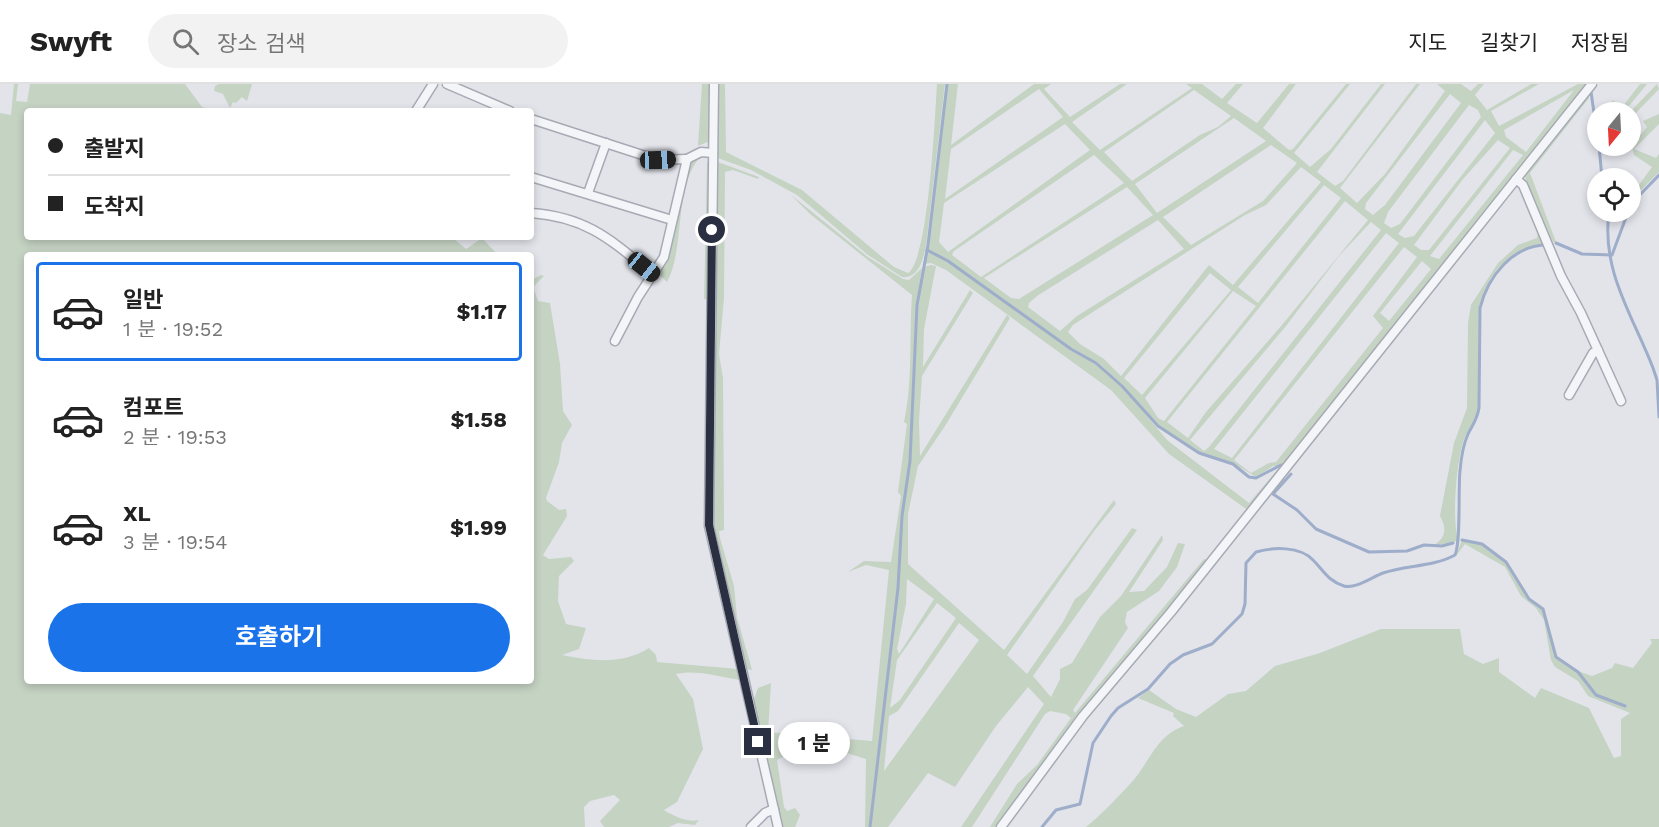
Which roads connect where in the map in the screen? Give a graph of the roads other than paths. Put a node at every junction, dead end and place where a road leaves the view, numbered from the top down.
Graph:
1 (433, 84) edge
2 (449, 84) edge
3 (714, 84) edge
4 (1592, 84) edge
5 (418, 108) edge
6 (503, 108) edge
7 (534, 120) edge
8 (606, 143) junction
9 (713, 153) junction
10 (687, 159) junction
11 (534, 178) edge
12 (1516, 179) junction
13 (588, 193) junction
14 (534, 213) edge
15 (672, 220) junction
16 (654, 275) junction
17 (615, 341) dead end
18 (1598, 350) junction
19 (1569, 395) dead end
20 (1621, 401) dead end
21 (774, 809) junction
22 (751, 827) edge
23 (777, 827) edge
24 (1001, 827) edge

1 - 5 street
2 - 6 street
3 - 9 street
4 - 12 street
7 - 8 street
8 - 10 street
8 - 13 street
9 - 10 street
9 - 21 street
10 - 15 street
11 - 13 street
12 - 18 street
12 - 24 street
13 - 15 street
14 - 16 street
15 - 16 street
16 - 17 street
18 - 19 street
18 - 20 street
21 - 22 street
21 - 23 street

